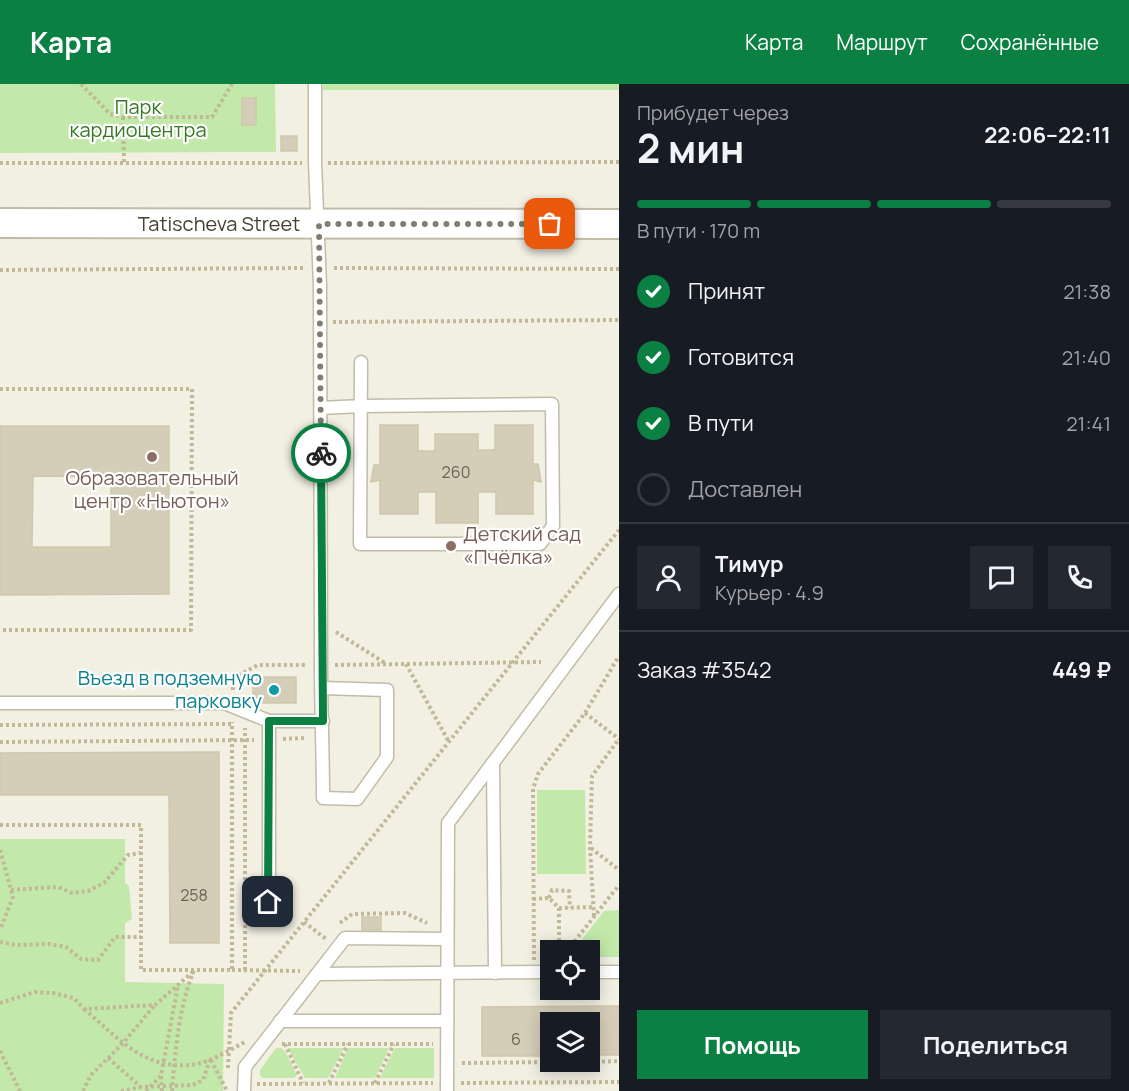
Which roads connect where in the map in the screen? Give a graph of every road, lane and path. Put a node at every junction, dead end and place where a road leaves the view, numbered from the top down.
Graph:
1 (81, 84) edge
2 (232, 84) edge
3 (315, 84) edge
4 (123, 117) junction
5 (124, 162) dead end
6 (0, 223) edge
7 (319, 224) junction
8 (619, 224) edge
9 (619, 320) edge
10 (320, 322) junction
11 (361, 362) dead end
12 (0, 389) edge
13 (361, 406) junction
14 (321, 408) junction
15 (619, 530) edge
16 (619, 594) edge
17 (0, 630) edge
18 (334, 631) dead end
19 (619, 656) edge
20 (513, 662) junction
21 (541, 662) dead end
22 (357, 664) junction
23 (386, 664) junction
24 (406, 664) junction
25 (321, 665) junction
26 (321, 688) junction
27 (358, 689) junction
28 (0, 703) edge
29 (233, 707) junction
30 (585, 713) junction
31 (269, 721) junction
32 (323, 721) junction
33 (232, 724) junction
34 (0, 725) edge
35 (619, 739) edge
36 (245, 740) junction
37 (269, 740) junction
38 (232, 741) junction
39 (0, 742) edge
40 (449, 742) junction
41 (493, 763) junction
42 (0, 825) edge
43 (590, 848) junction
44 (0, 850) edge
45 (141, 853) junction
46 (1, 861) edge
47 (619, 870) edge
48 (7, 878) junction
49 (0, 880) edge
50 (619, 885) edge
51 (11, 890) junction
52 (533, 898) junction
53 (549, 898) junction
54 (268, 902) dead end
55 (559, 908) junction
56 (570, 908) junction
57 (594, 908) junction
58 (594, 916) junction
59 (304, 922) junction
60 (0, 930) edge
61 (141, 937) junction
62 (327, 939) dead end
63 (447, 939) junction
64 (560, 940) edge
65 (575, 940) edge
66 (0, 942) edge
67 (195, 969) junction
68 (232, 970) junction
69 (245, 970) junction
70 (265, 970) junction
71 (303, 971) dead end
72 (534, 972) junction
73 (540, 972) edge
74 (600, 972) edge
75 (619, 972) edge
76 (447, 973) junction
77 (495, 973) junction
78 (317, 974) junction
79 (178, 984) junction
80 (0, 1003) edge
81 (155, 1005) junction
82 (84, 1008) junction
83 (280, 1021) junction
84 (447, 1021) junction
85 (252, 1038) dead end
86 (123, 1043) junction
87 (276, 1044) dead end
88 (285, 1044) junction
89 (348, 1044) junction
90 (394, 1044) junction
91 (437, 1044) dead end
92 (229, 1050) junction
93 (0, 1051) edge
94 (108, 1058) junction
95 (210, 1059) junction
96 (619, 1061) edge
97 (5, 1062) junction
98 (540, 1062) edge
99 (600, 1062) edge
100 (0, 1064) edge
101 (164, 1064) junction
102 (174, 1064) junction
103 (228, 1070) dead end
104 (161, 1076) junction
105 (259, 1077) dead end
106 (228, 1080) dead end
107 (303, 1083) dead end
108 (329, 1083) dead end
109 (375, 1083) dead end
110 (172, 1085) junction
111 (151, 1086) junction
112 (141, 1087) junction
113 (162, 1088) edge
114 (85, 1090) edge
115 (226, 1090) edge
116 (20, 1091) edge
117 (121, 1091) edge
118 (146, 1091) edge
119 (172, 1091) edge
120 (244, 1091) edge
121 (261, 1091) edge
122 (447, 1091) edge
123 (462, 1091) edge

1 - 4 path
2 - 4 path
3 - 7 lane
4 - 5 path
6 - 7 street, Tatischeva Street
7 - 8 street, Tatischeva Street
7 - 10 lane
9 - 10 path
10 - 14 lane
11 - 13 lane
12 - 17 path
13 - 13 lane
13 - 14 lane
14 - 25 lane
15 - 20 path
16 - 41 lane
18 - 23 path
19 - 30 path
20 - 21 path
20 - 24 path
20 - 40 path
22 - 23 path
22 - 25 path
22 - 27 path
23 - 24 path
24 - 40 path
25 - 26 lane
25 - 29 path
26 - 27 lane
26 - 32 lane
27 - 32 lane
28 - 29 lane
29 - 31 lane
29 - 33 path
30 - 35 path
30 - 52 path
31 - 32 lane
31 - 37 lane
32 - 37 path
33 - 34 path
33 - 36 path
33 - 38 path
35 - 43 path
36 - 37 path
36 - 38 path
36 - 69 path
37 - 54 lane
38 - 39 path
38 - 68 path
40 - 59 path
41 - 63 lane
41 - 77 lane
42 - 45 path
43 - 47 path
43 - 57 path
44 - 46 path
45 - 51 path
45 - 61 path
46 - 48 path
48 - 49 path
48 - 51 path
50 - 58 path
51 - 60 path
52 - 53 path
52 - 72 path
53 - 55 path
53 - 56 path
55 - 56 path
55 - 64 path
56 - 57 path
57 - 58 path
58 - 65 path
59 - 62 path
59 - 70 path
61 - 66 path
61 - 67 path
63 - 76 lane
63 - 78 lane
67 - 68 path
67 - 79 path
67 - 102 path
68 - 69 path
69 - 70 path
70 - 71 path
70 - 92 path
72 - 73 lane
72 - 77 lane
74 - 75 lane
76 - 77 lane
76 - 78 lane
76 - 84 lane
78 - 83 lane
79 - 81 path
79 - 101 path
80 - 82 path
81 - 82 path
81 - 86 path
82 - 86 path
83 - 84 lane
83 - 120 lane
84 - 122 lane
85 - 92 path
86 - 94 path
86 - 101 path
87 - 88 path
88 - 89 path
88 - 107 path
89 - 90 path
89 - 108 path
90 - 91 path
90 - 109 path
92 - 95 path
92 - 103 path
93 - 97 path
94 - 112 path
94 - 114 path
95 - 102 path
95 - 110 path
95 - 115 path
96 - 99 path
97 - 100 path
97 - 116 path
98 - 123 path
101 - 102 path
101 - 104 path
102 - 110 path
104 - 111 path
104 - 113 path
105 - 121 path
106 - 115 path
110 - 113 path
110 - 119 path
111 - 112 path
111 - 113 path
111 - 118 path
112 - 117 path

